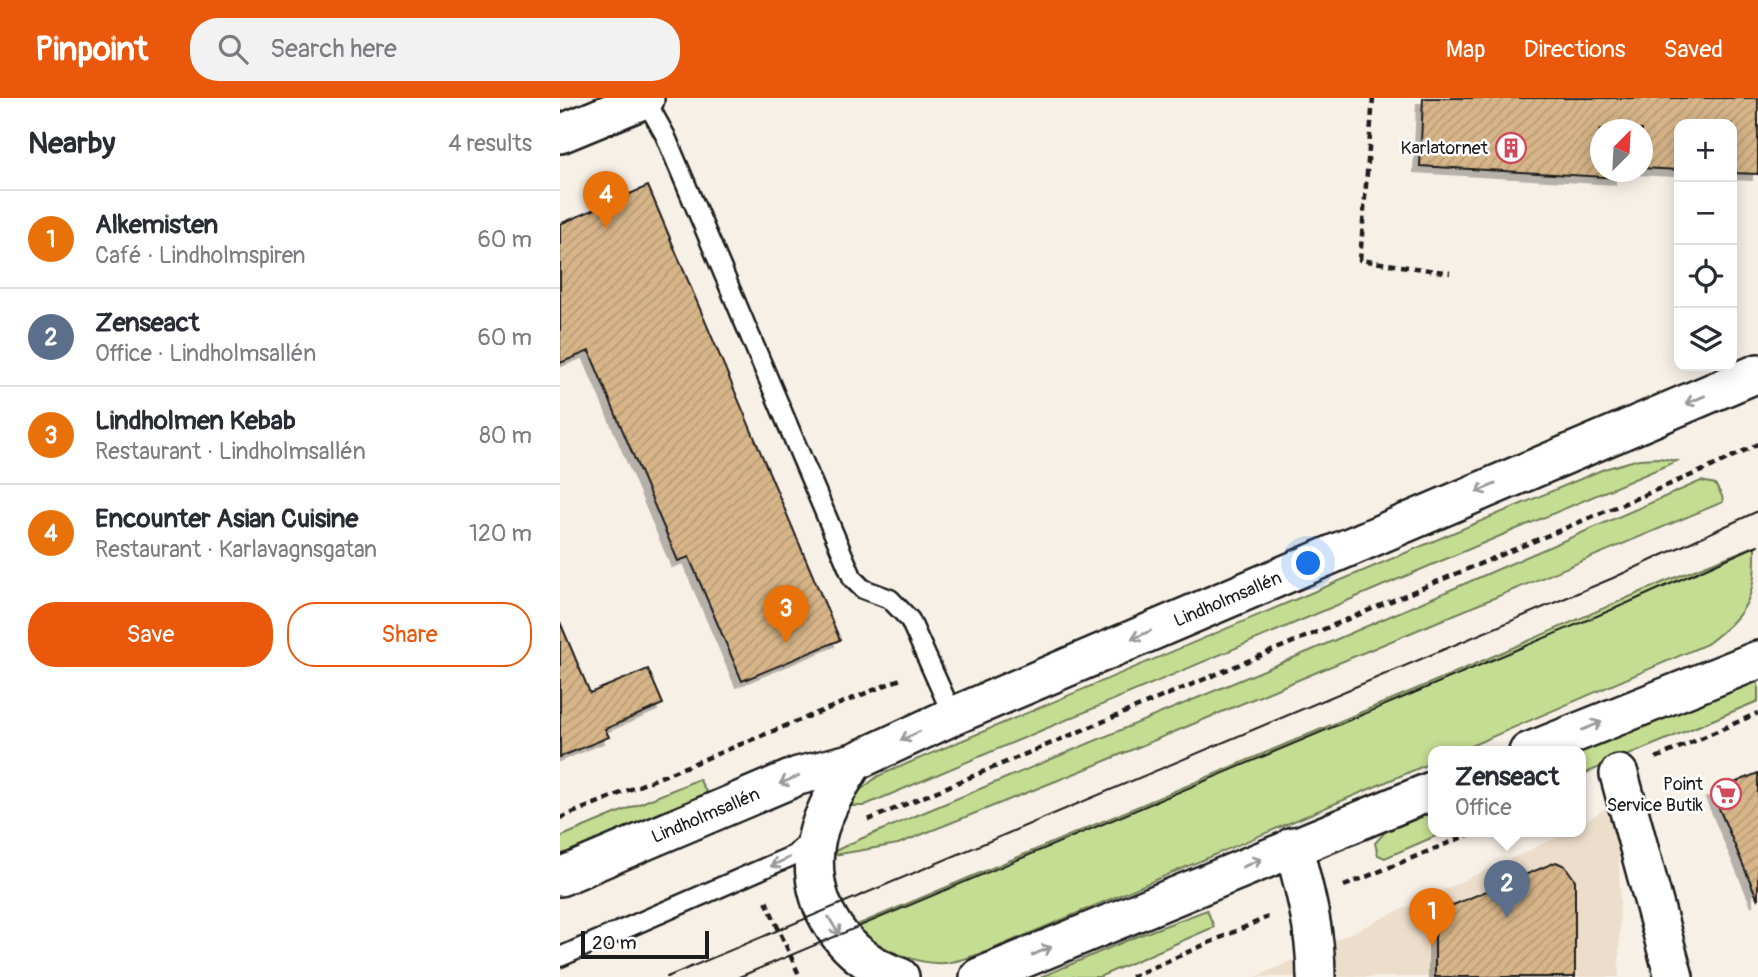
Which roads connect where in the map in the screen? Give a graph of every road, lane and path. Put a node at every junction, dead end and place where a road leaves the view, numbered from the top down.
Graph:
1 (1373, 98) edge
2 (627, 102) edge
3 (560, 134) edge
4 (1450, 273) dead end
5 (1758, 373) edge
6 (1758, 444) edge
7 (1758, 660) edge
8 (930, 667) junction
9 (1758, 713) edge
10 (953, 716) junction
11 (1543, 746) edge
12 (855, 762) junction
13 (1619, 774) joint
14 (1428, 792) edge
15 (825, 814) junction
16 (560, 818) edge
17 (1463, 837) edge
18 (1293, 846) junction
19 (815, 849) junction
20 (560, 877) edge
21 (1308, 900) junction
22 (560, 957) edge
23 (887, 975) edge
24 (979, 977) edge
25 (1131, 977) edge
26 (1316, 977) edge
27 (1674, 977) edge

1 - 4 path
2 - 3 street
2 - 8 lane
5 -> 10 street, Lindholmsallén
6 - 19 path
11 -> 7 street
8 - 10 lane
8 - 16 path
9 - 13 path
10 -> 12 street, Lindholmsallén
12 - 15 street
12 -> 20 street, Lindholmsallén
13 - 27 street
14 - 18 street
15 - 19 street
15 -> 22 lane
17 - 21 path
18 - 21 street
24 -> 18 street
19 -> 23 street
21 - 25 path
21 - 26 street

